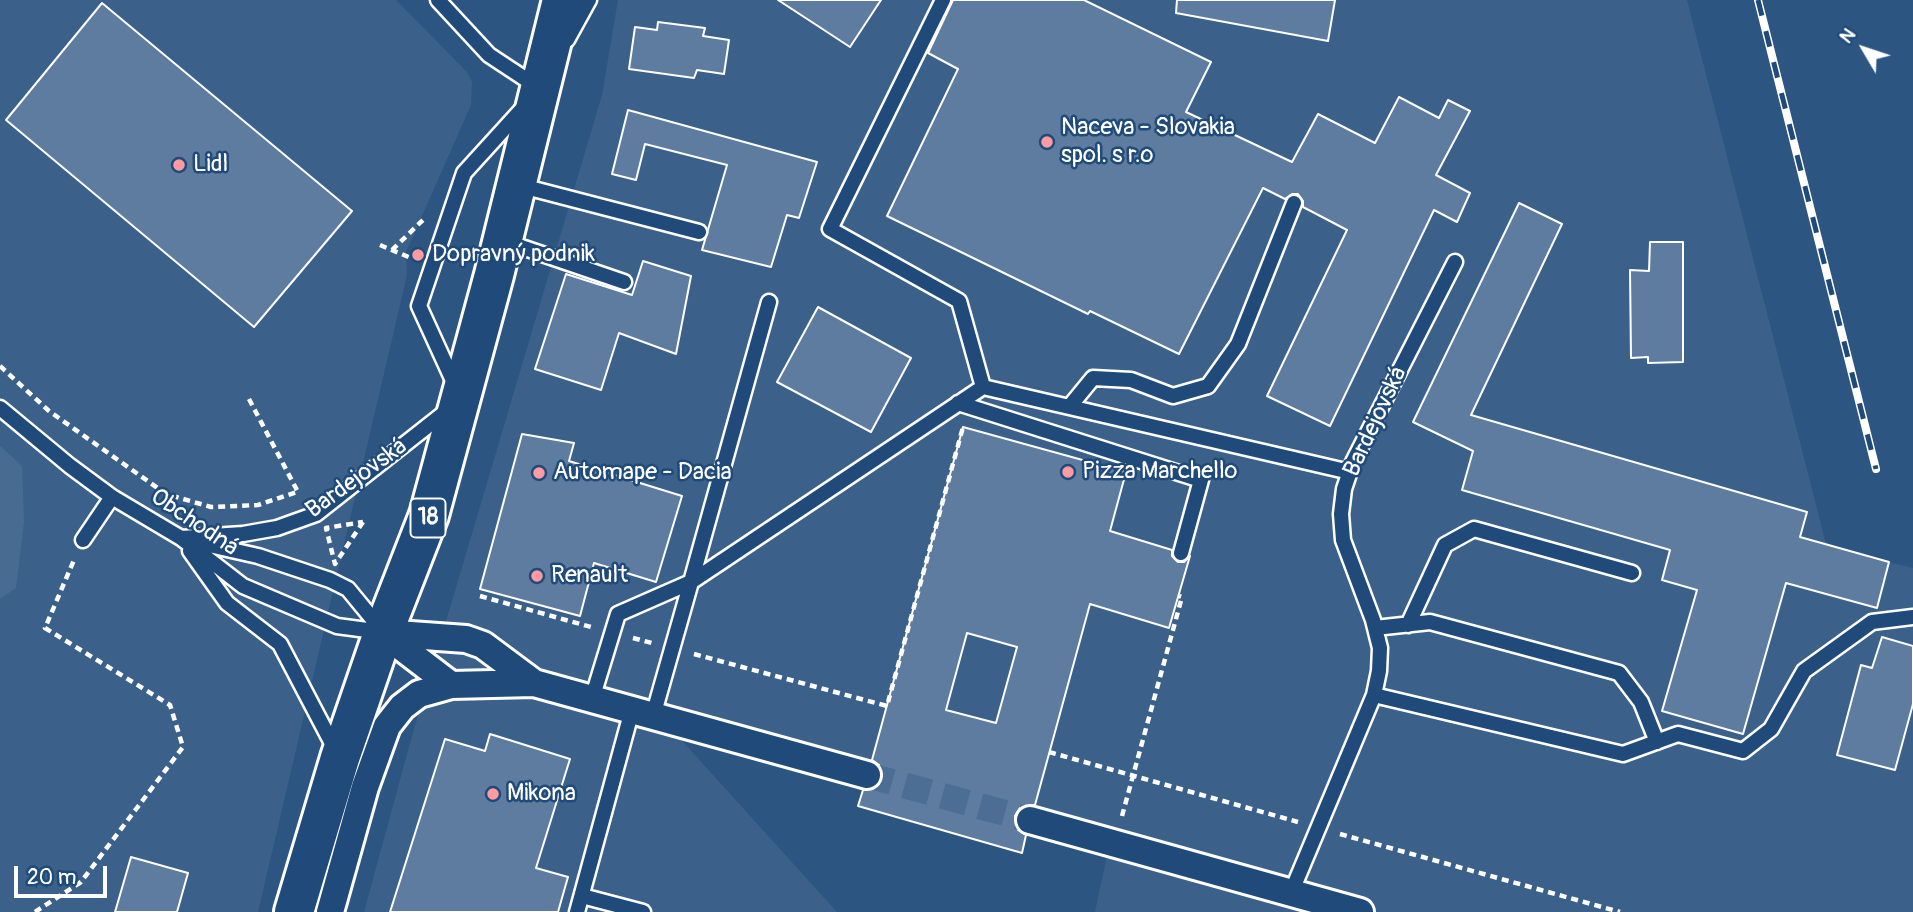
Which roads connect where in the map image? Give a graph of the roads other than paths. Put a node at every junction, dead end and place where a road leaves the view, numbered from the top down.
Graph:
1 (438, 0) edge
2 (562, 0) edge
3 (589, 0) edge
4 (943, 0) edge
5 (540, 89) junction
6 (517, 184) junction
7 (1294, 203) dead end
8 (699, 232) dead end
9 (503, 241) junction
10 (1455, 262) dead end
11 (624, 282) dead end
12 (769, 302) dead end
13 (983, 387) junction
14 (462, 400) junction
15 (965, 406) junction
16 (1070, 406) junction
17 (0, 408) edge
18 (1350, 472) junction
19 (113, 497) junction
20 (181, 538) junction
21 (83, 540) road end
22 (1181, 553) dead end
23 (1632, 573) dead end
24 (691, 582) junction
25 (1913, 617) edge
26 (1408, 625) junction
27 (1376, 628) junction
28 (383, 633) junction
29 (534, 683) junction
30 (451, 685) junction
31 (1374, 695) junction
32 (592, 699) junction
33 (643, 713) junction
34 (1657, 741) junction
35 (340, 758) junction
36 (867, 775) tunnel mouth
37 (1030, 820) tunnel mouth
38 (1291, 893) junction
39 (582, 897) junction
40 (295, 912) edge
41 (330, 912) edge
42 (577, 912) edge
43 (643, 912) edge
44 (1360, 912) edge

1 - 5 lane
2 - 5 main road, Bardejovská / 18
3 - 5 lane
4 - 13 lane
5 - 6 main road, Bardejovská / 18
5 - 14 lane
6 - 8 lane
6 - 9 main road, Bardejovská / 18
7 - 16 lane
9 - 11 lane
9 - 14 main road, Bardejovská / 18
10 - 18 lane, Bardejovská
12 - 24 lane
13 - 15 lane
13 - 16 lane
14 - 20 lane, Bardejovská
14 - 28 main road, Bardejovská / 18
15 - 22 lane
15 - 24 lane
16 - 18 lane
17 - 19 lane, Obchodná
18 - 27 lane, Bardejovská
19 - 20 lane, Obchodná
19 - 21 lane
20 - 28 lane, Obchodná
20 - 28 lane
20 - 35 lane
23 - 26 lane
24 - 32 lane
24 - 33 lane
25 - 34 lane
26 - 27 lane
26 - 34 lane
27 - 31 lane, Bardejovská
28 - 29 street
28 - 30 street
28 - 35 main road, Bardejovská / 18
29 - 30 street
29 - 32 street
30 - 41 street
31 - 34 lane
31 - 38 lane, Bardejovská
32 - 33 street
33 - 36 street
33 - 39 lane
35 - 40 main road, Bardejovská / 18
37 - 38 street
38 - 44 street
39 - 42 lane
39 - 43 lane

